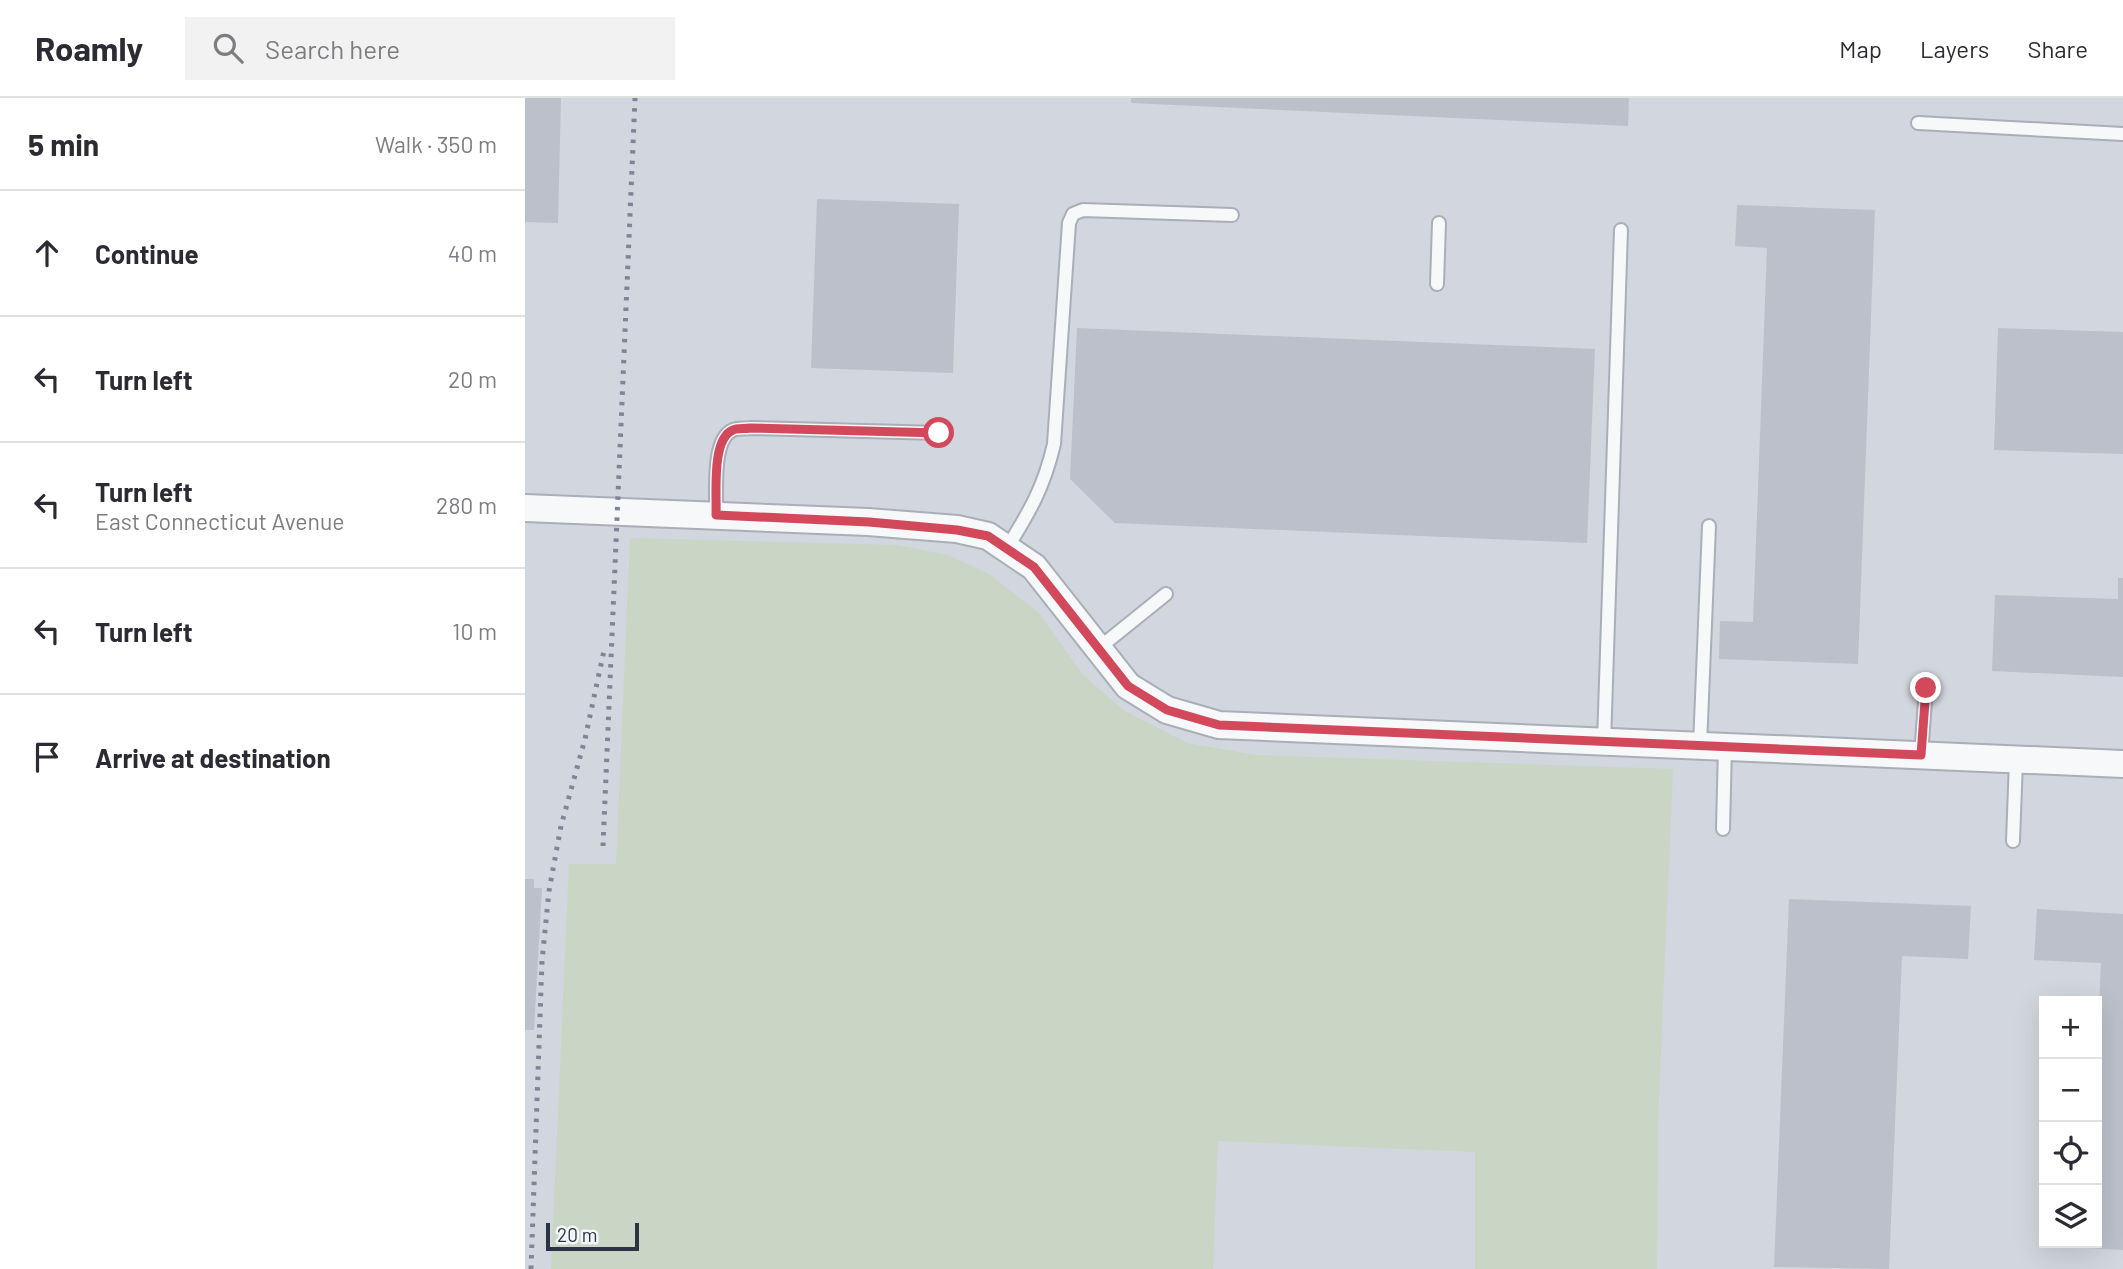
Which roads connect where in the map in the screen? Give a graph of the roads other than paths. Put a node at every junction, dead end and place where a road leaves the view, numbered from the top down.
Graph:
1 (1918, 123) dead end
2 (2123, 134) edge
3 (1232, 215) dead end
4 (1439, 223) dead end
5 (1621, 230) dead end
6 (1437, 284) dead end
7 (939, 433) dead end
8 (525, 508) edge
9 (716, 515) junction
10 (1709, 526) dead end
11 (1007, 548) junction
12 (1166, 594) dead end
13 (1099, 648) junction
14 (1926, 688) dead end
15 (1604, 742) junction
16 (1713, 747) junction
17 (1921, 755) junction
18 (2016, 760) junction
19 (2123, 764) edge
20 (1723, 829) dead end
21 (2013, 841) dead end

1 - 2 lane
3 - 11 lane
4 - 6 lane
5 - 15 lane
7 - 9 lane
8 - 9 street
9 - 11 street
10 - 16 lane
11 - 13 street
12 - 13 lane
13 - 15 street
14 - 17 lane
15 - 16 street
16 - 17 street
16 - 20 lane
17 - 18 street
18 - 19 street
18 - 21 lane

